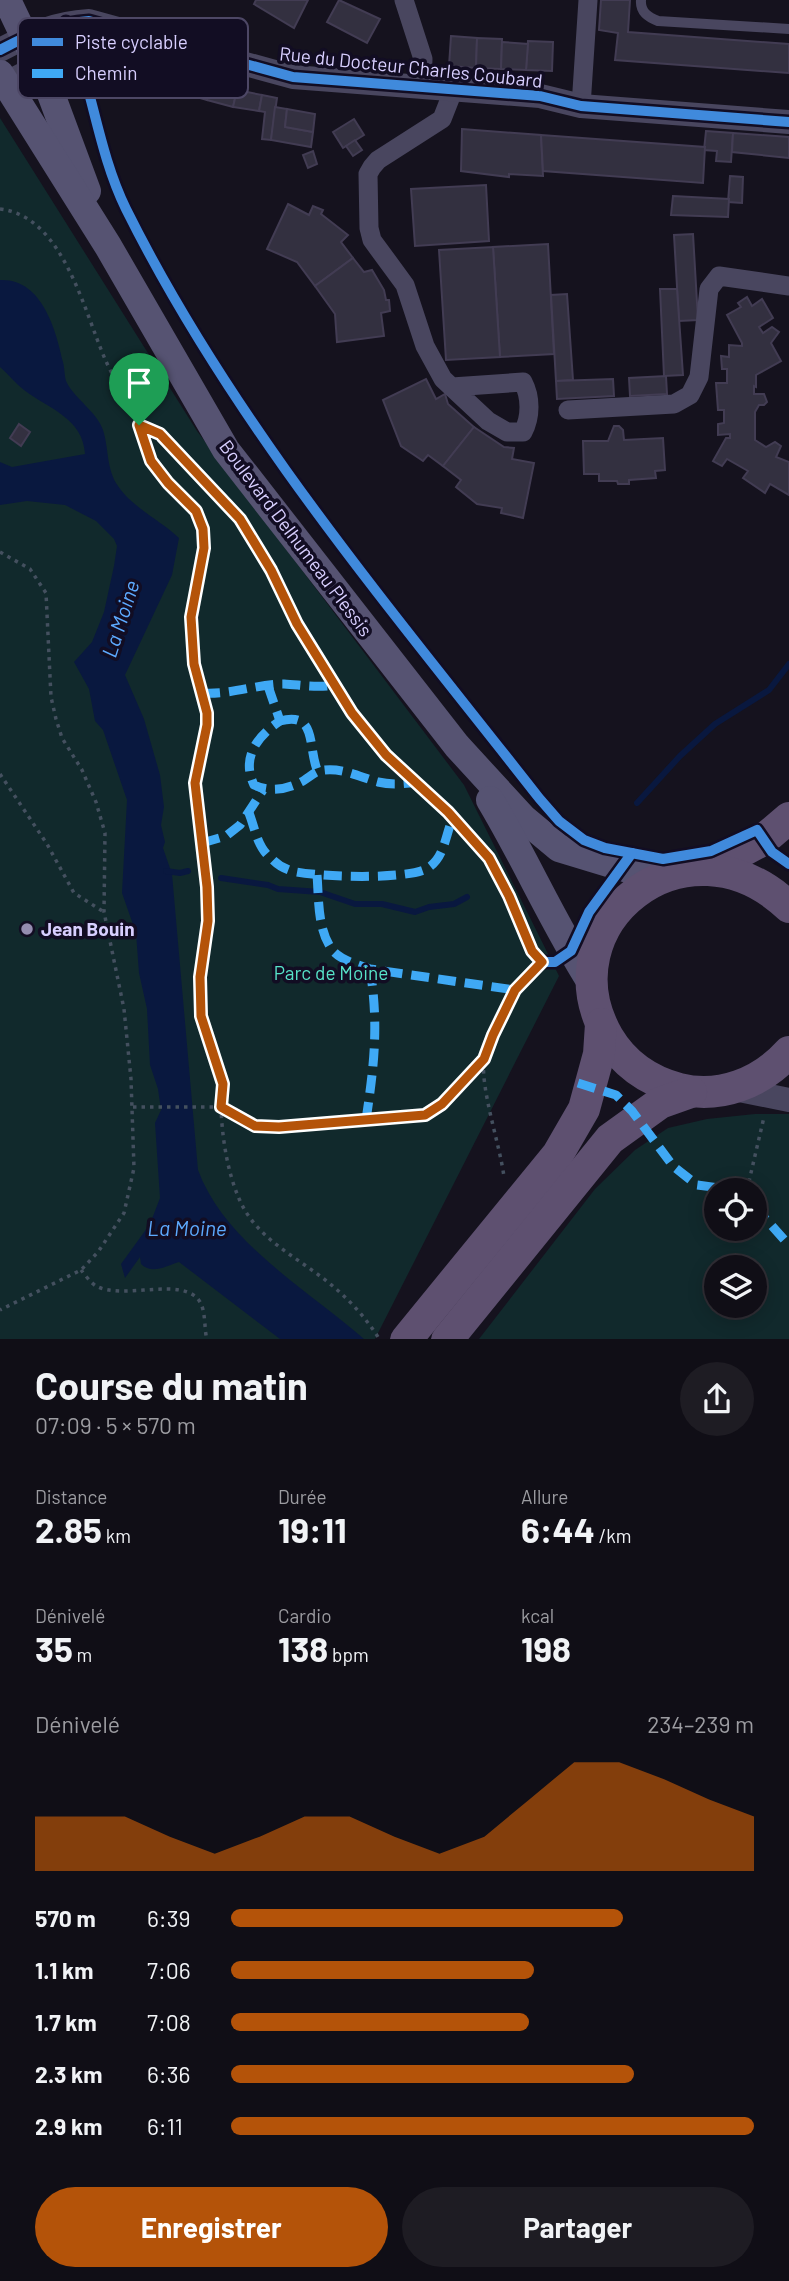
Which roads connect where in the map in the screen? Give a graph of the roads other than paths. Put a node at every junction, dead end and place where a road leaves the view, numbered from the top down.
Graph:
1 (7, 0) edge
2 (404, 0) edge
3 (588, 0) edge
4 (641, 0) edge
5 (18, 22) edge
6 (789, 29) edge
7 (18, 40) edge
8 (0, 50) edge
9 (248, 64) edge
10 (3, 79) edge
11 (422, 87) junction
12 (453, 91) junction
13 (57, 98) edge
14 (581, 106) junction
15 (789, 122) edge
16 (108, 246) junction
17 (788, 291) edge
18 (452, 387) dead end
19 (568, 410) dead end
20 (457, 747) junction
21 (789, 818) edge
22 (709, 869) junction
23 (659, 878) junction
24 (789, 907) edge
25 (592, 984) junction
26 (601, 1024) junction
27 (789, 1052) edge
28 (734, 1089) junction
29 (691, 1092) junction
30 (778, 1104) edge
31 (398, 1339) edge
32 (447, 1339) edge

1 - 5 main road, Boulevard Delhumeau Plessis
2 - 11 street
3 - 14 street
4 - 6 lane
7 - 8 street, Rue du Docteur Charles Coubard
9 - 11 street, Rue du Docteur Charles Coubard
10 - 16 main road, Boulevard Delhumeau Plessis
11 - 12 street, Rue du Docteur Charles Coubard
12 - 14 street, Rue du Docteur Charles Coubard
12 - 18 street
13 - 16 main road, Boulevard Delhumeau Plessis
14 - 15 street, Rue du Docteur Charles Coubard
16 - 20 main road, Boulevard Delhumeau Plessis
17 - 19 street
20 - 23 main road, Boulevard Delhumeau Plessis
20 - 25 main road, Boulevard Delhumeau Plessis
21 - 22 main road
22 - 23 main road
22 - 24 main road
23 - 25 main road
25 - 26 main road
26 - 29 main road
26 - 31 main road
27 - 28 main road
28 - 29 main road
28 - 30 street
29 - 32 main road

